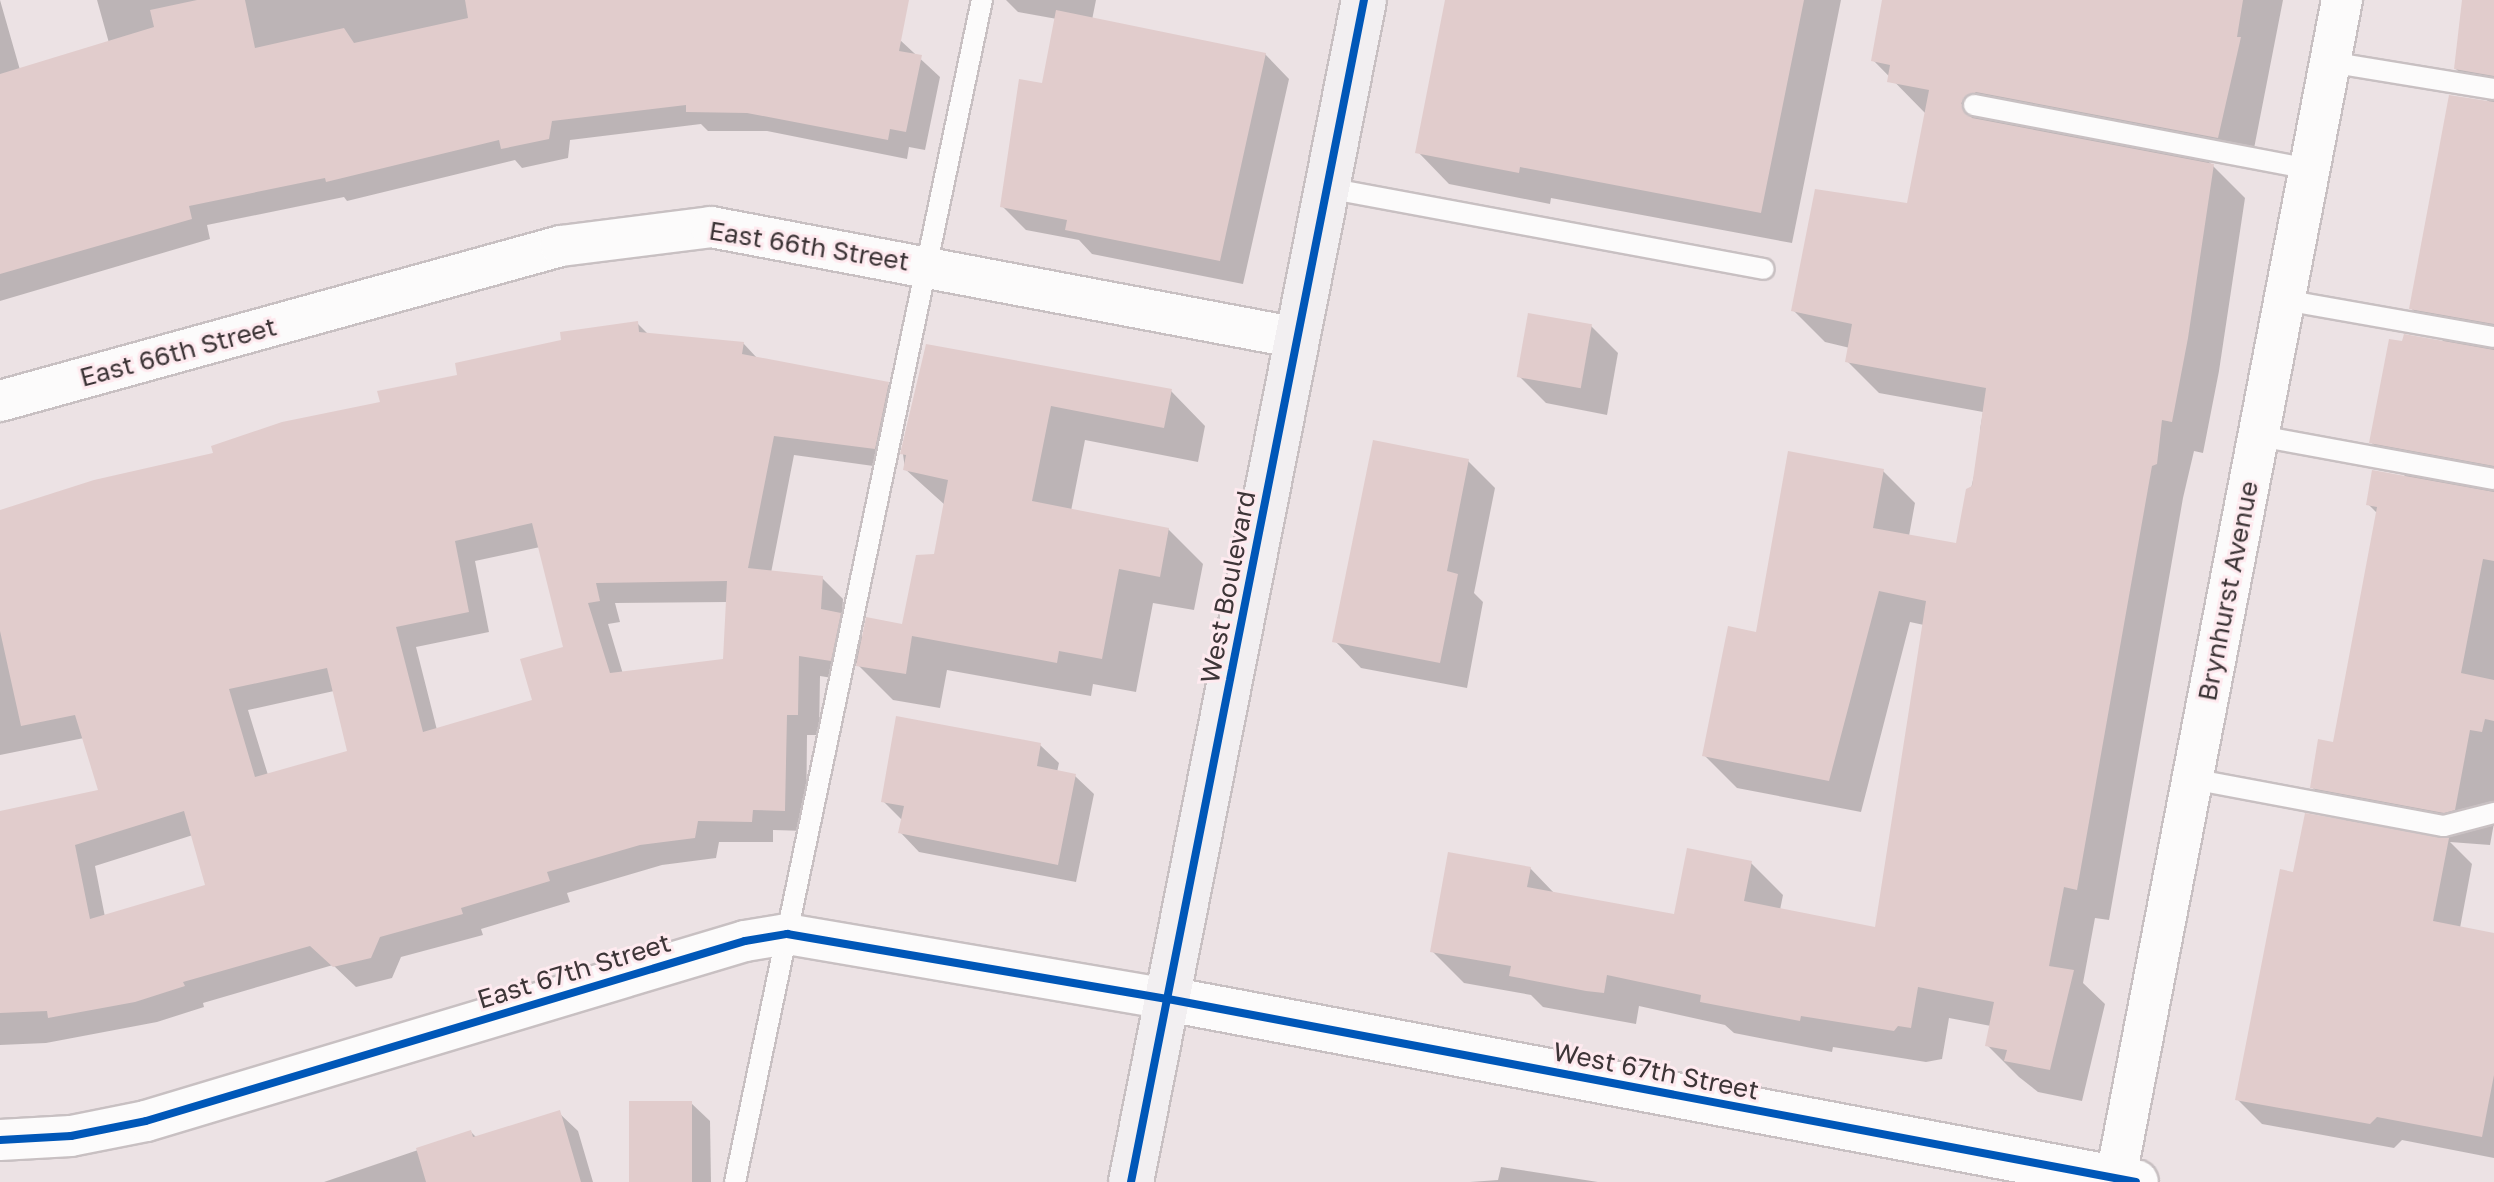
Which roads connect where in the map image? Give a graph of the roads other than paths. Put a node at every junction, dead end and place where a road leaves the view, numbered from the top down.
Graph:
1 (982, 0) edge
2 (1364, 0) edge
3 (2342, 0) edge
4 (2329, 62) junction
5 (2494, 89) edge
6 (1974, 105) dead end
7 (2309, 169) junction
8 (1327, 188) junction
9 (926, 265) junction
10 (1764, 269) dead end
11 (2284, 300) junction
12 (2494, 337) edge
13 (1298, 338) junction
14 (0, 401) edge
15 (2259, 436) junction
16 (2494, 479) edge
17 (2192, 779) junction
18 (2494, 813) edge
19 (787, 934) junction
20 (1168, 999) junction
21 (0, 1140) edge
22 (2122, 1181) edge
23 (735, 1182) edge
24 (1131, 1182) edge

1 - 9 lane
2 - 8 main road, West Boulevard
3 - 4 street, Brynhurst Avenue
4 - 5 lane
4 - 7 street, Brynhurst Avenue
6 - 7 lane
7 - 11 street, Brynhurst Avenue
8 - 10 lane
8 - 13 main road, West Boulevard
9 - 13 street, East 66th Street
9 - 14 street, East 66th Street
9 - 19 lane
11 - 12 lane
11 - 15 street, Brynhurst Avenue
13 - 20 main road, West Boulevard
15 - 16 lane
15 - 17 street, Brynhurst Avenue
17 - 18 lane
17 - 22 street, Brynhurst Avenue
19 - 20 street, East 67th Street
19 - 21 street, East 67th Street
19 - 23 lane
20 - 22 street, West 67th Street
20 - 24 main road, West Boulevard

